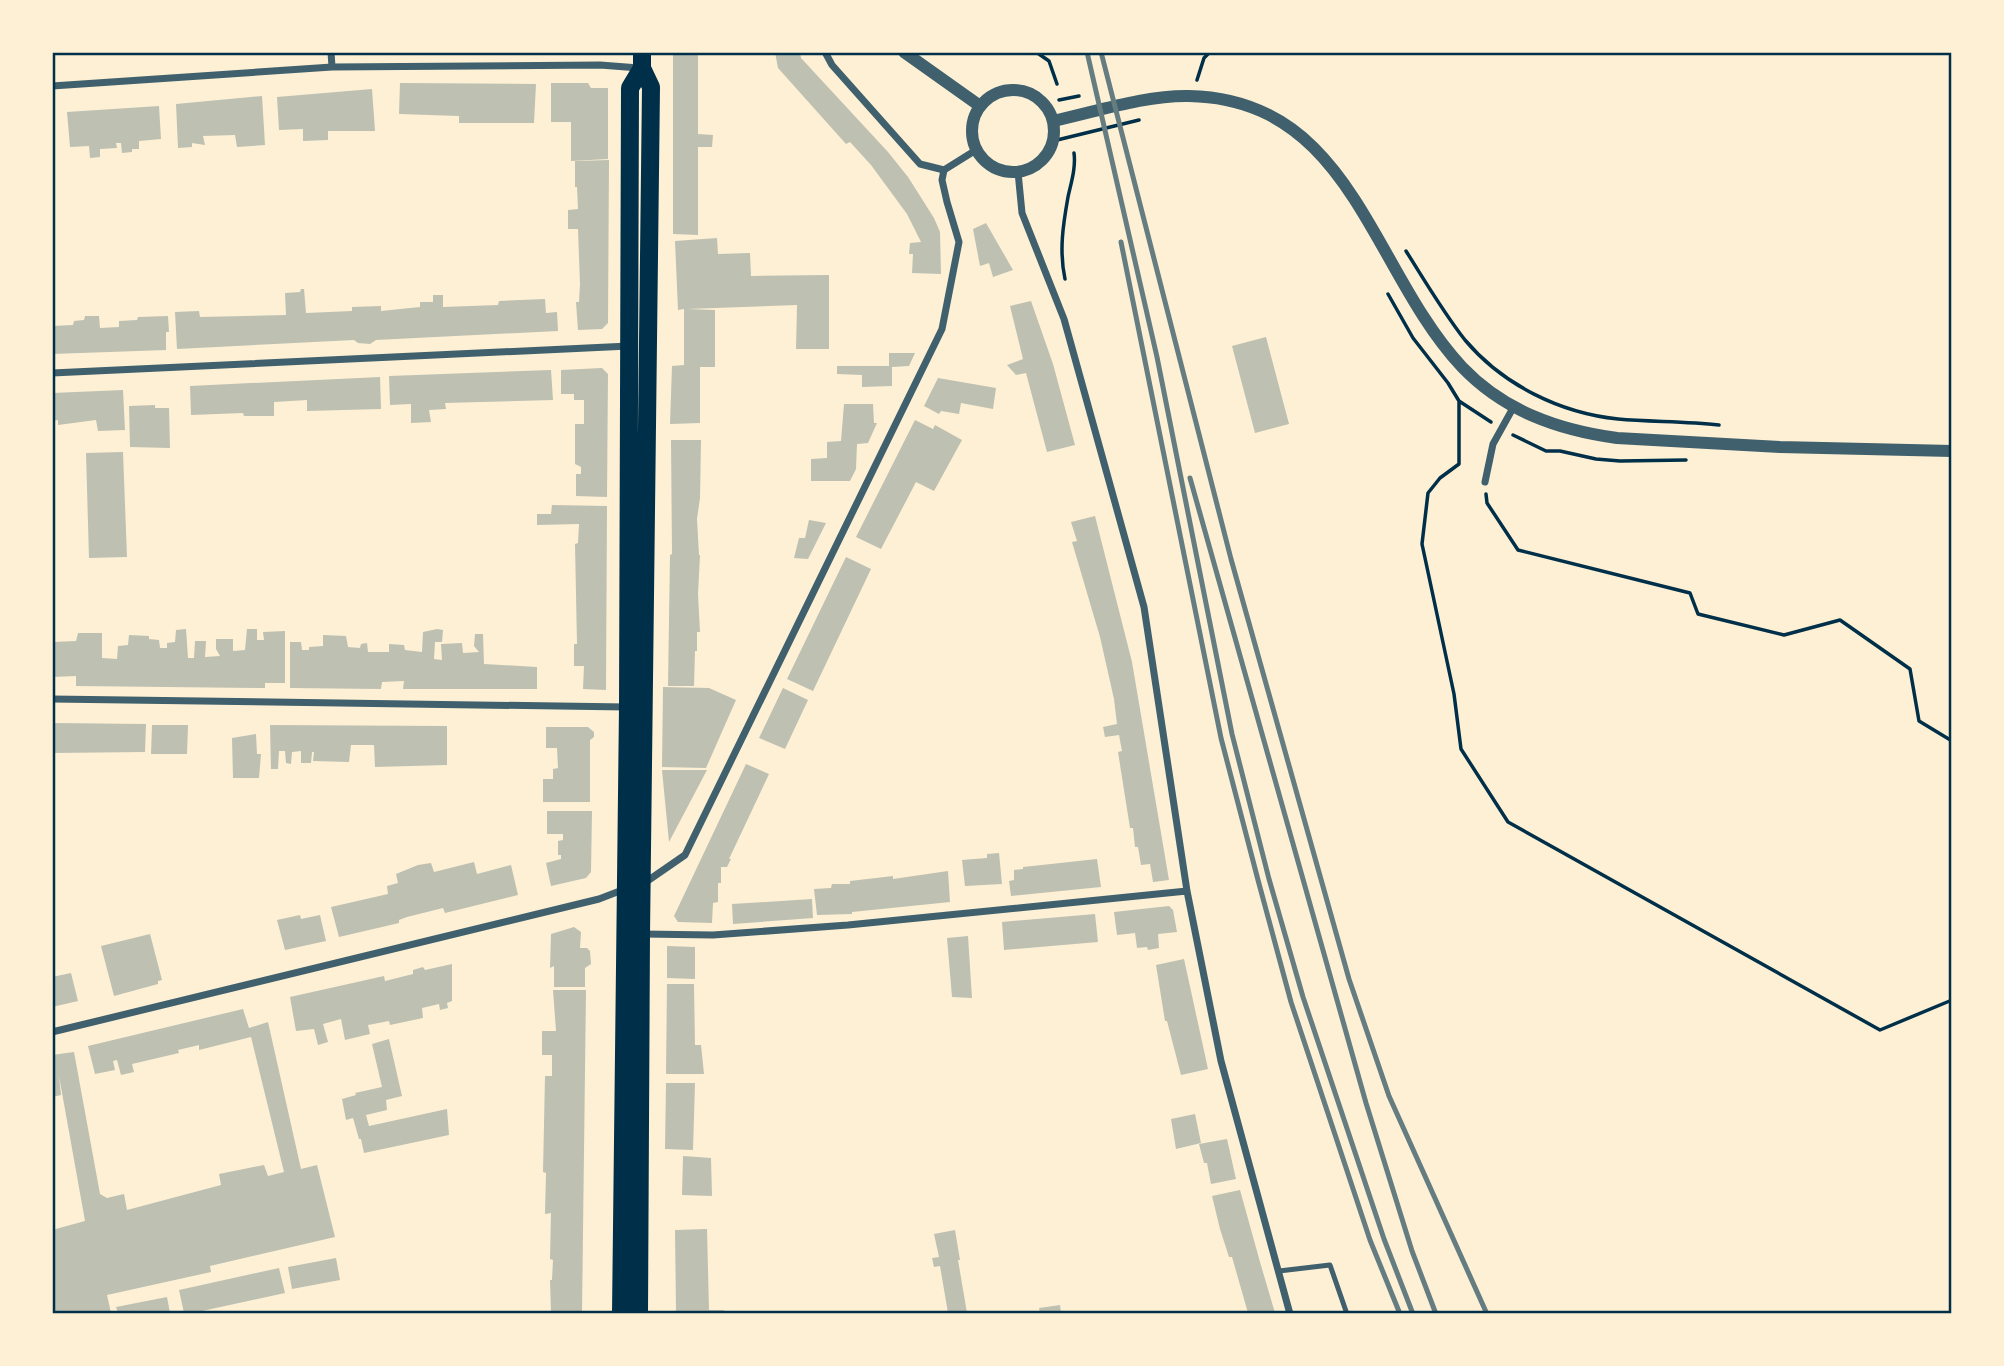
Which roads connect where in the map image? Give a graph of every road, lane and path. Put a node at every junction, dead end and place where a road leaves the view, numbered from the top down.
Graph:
1 (331, 52) edge
2 (825, 52) edge
3 (904, 52) edge
4 (943, 52) edge
5 (977, 52) edge
6 (1035, 52) edge
7 (1210, 52) edge
8 (642, 60) edge
9 (332, 67) junction
10 (1188, 80) dead end
11 (1197, 80) junction
12 (1204, 81) dead end
13 (1056, 84) dead end
14 (52, 86) edge
15 (980, 106) junction
16 (1140, 120) dead end
17 (1053, 121) junction
18 (1053, 141) junction
19 (976, 150) junction
20 (1074, 153) dead end
21 (944, 170) junction
22 (1018, 172) junction
23 (1406, 250) dead end
24 (1383, 284) dead end
25 (1053, 289) junction
26 (628, 346) junction
27 (647, 346) junction
28 (52, 373) edge
29 (1513, 408) junction
30 (1729, 426) dead end
31 (1951, 451) edge
32 (1486, 482) joint
33 (52, 699) edge
34 (636, 707) junction
35 (1951, 741) edge
36 (633, 887) junction
37 (1188, 891) junction
38 (632, 934) junction
39 (1951, 1000) edge
40 (52, 1032) edge
41 (1279, 1270) junction
42 (621, 1314) edge
43 (639, 1314) edge
44 (1290, 1314) edge
45 (1347, 1314) edge

1 - 9 street
2 - 21 street
3 - 15 street
4 - 5 path
6 - 13 path
7 - 11 path
8 - 9 street
8 - 26 main road
8 - 27 main road
9 - 14 street
10 - 11 path
11 - 12 path
15 - 17 street
15 - 19 street
16 - 18 path
17 - 18 street
17 - 29 street
18 - 22 street
19 - 21 street
19 - 22 street
20 - 25 path
21 - 36 street
22 - 25 street
23 - 30 path
24 - 39 path
25 - 37 street
26 - 27 street
26 - 28 street
26 - 34 main road
27 - 34 main road
29 - 31 street
29 - 32 street
32 - 35 path
33 - 34 street
34 - 36 main road
36 - 38 main road
36 - 40 street
37 - 38 street
37 - 41 street
38 - 42 main road
38 - 43 main road
41 - 44 street
41 - 45 lane

